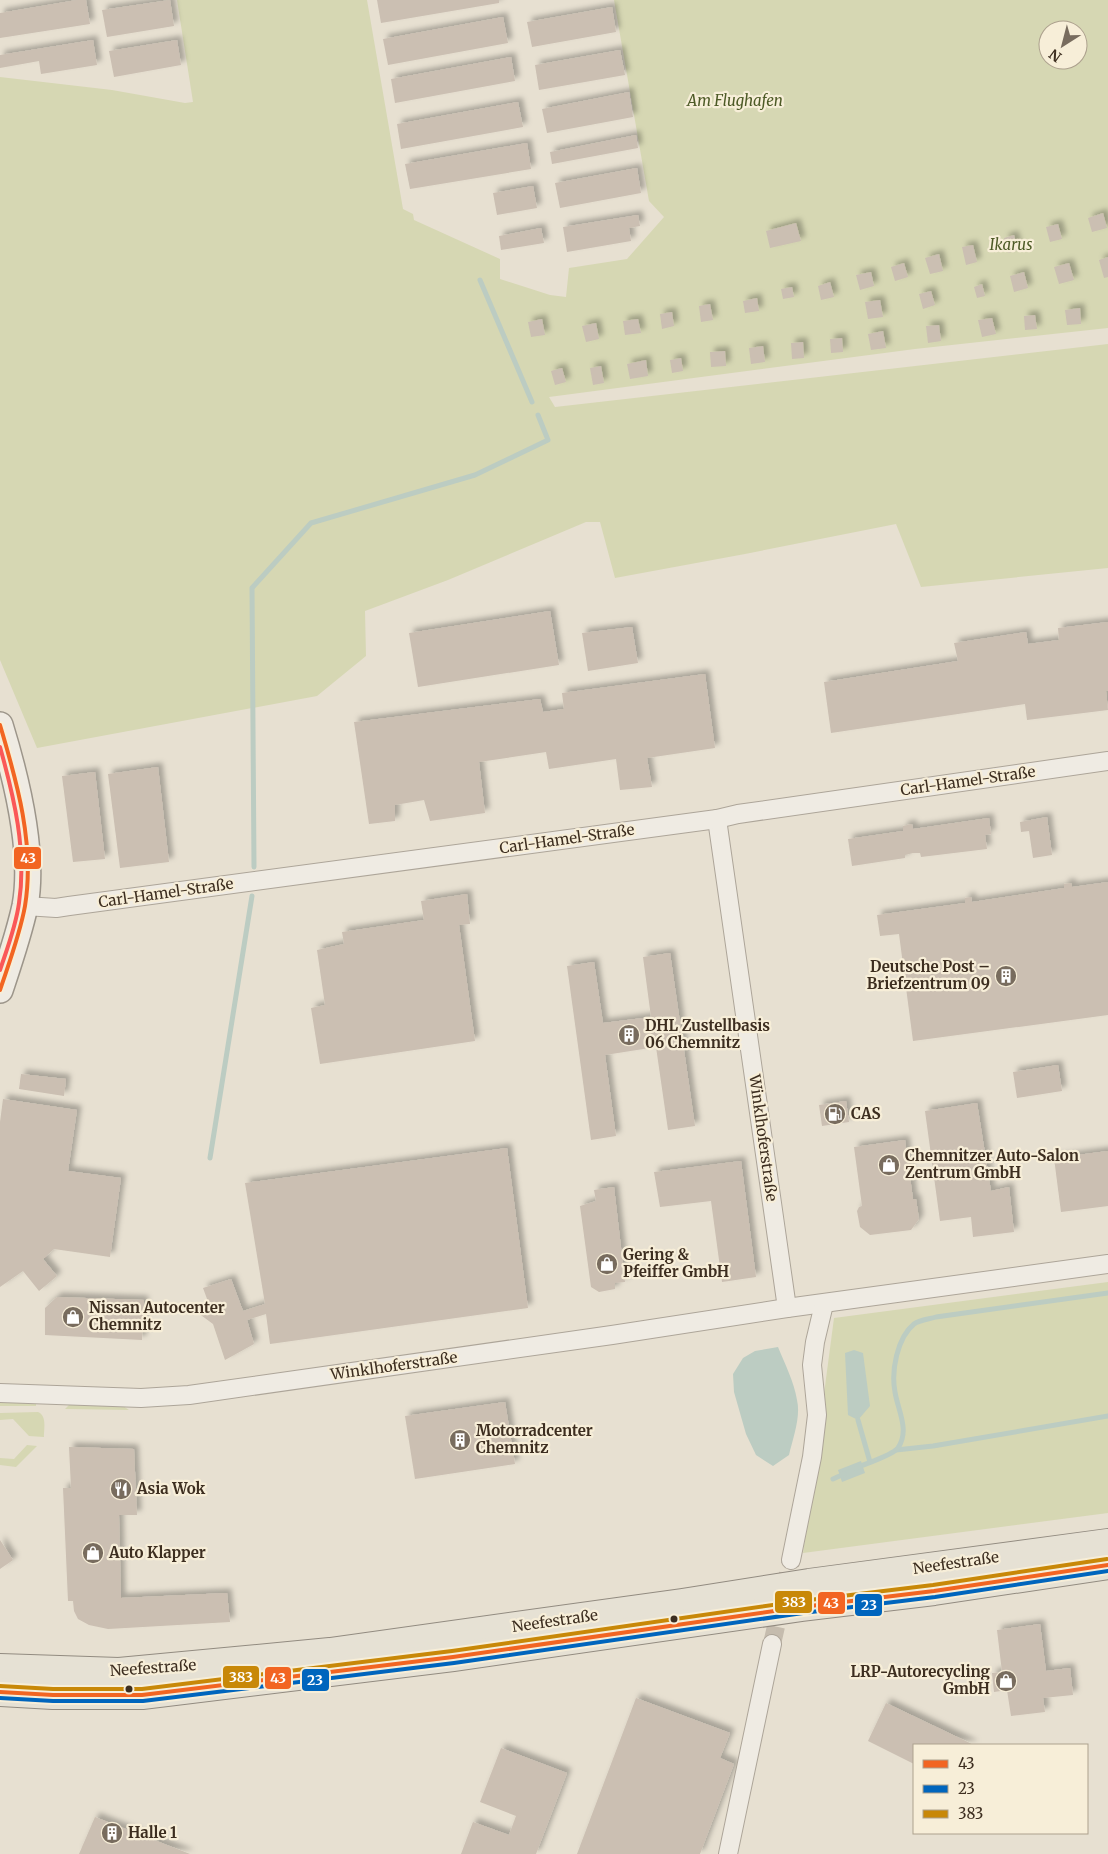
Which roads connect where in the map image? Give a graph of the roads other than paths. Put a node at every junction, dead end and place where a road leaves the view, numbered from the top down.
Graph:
1 (0, 725) edge
2 (1108, 761) edge
3 (717, 819) junction
4 (25, 906) junction
5 (0, 990) edge
6 (1108, 1264) edge
7 (824, 1304) junction
8 (787, 1308) junction
9 (0, 1393) edge
10 (1108, 1543) edge
11 (791, 1560) tunnel mouth
12 (1108, 1565) edge
13 (772, 1644) tunnel mouth
14 (0, 1668) edge
15 (0, 1692) edge
16 (728, 1854) edge

1 - 4 main road
2 - 3 street, Carl-Hamel-Straße
3 - 4 street, Carl-Hamel-Straße
3 - 8 street, Winklhoferstraße
4 - 5 main road
6 - 7 street, Winklhoferstraße
7 - 8 street, Winklhoferstraße
7 - 11 street
8 - 9 street, Winklhoferstraße
10 - 14 main road, Neefestraße
12 - 15 main road, Neefestraße
13 - 16 street

